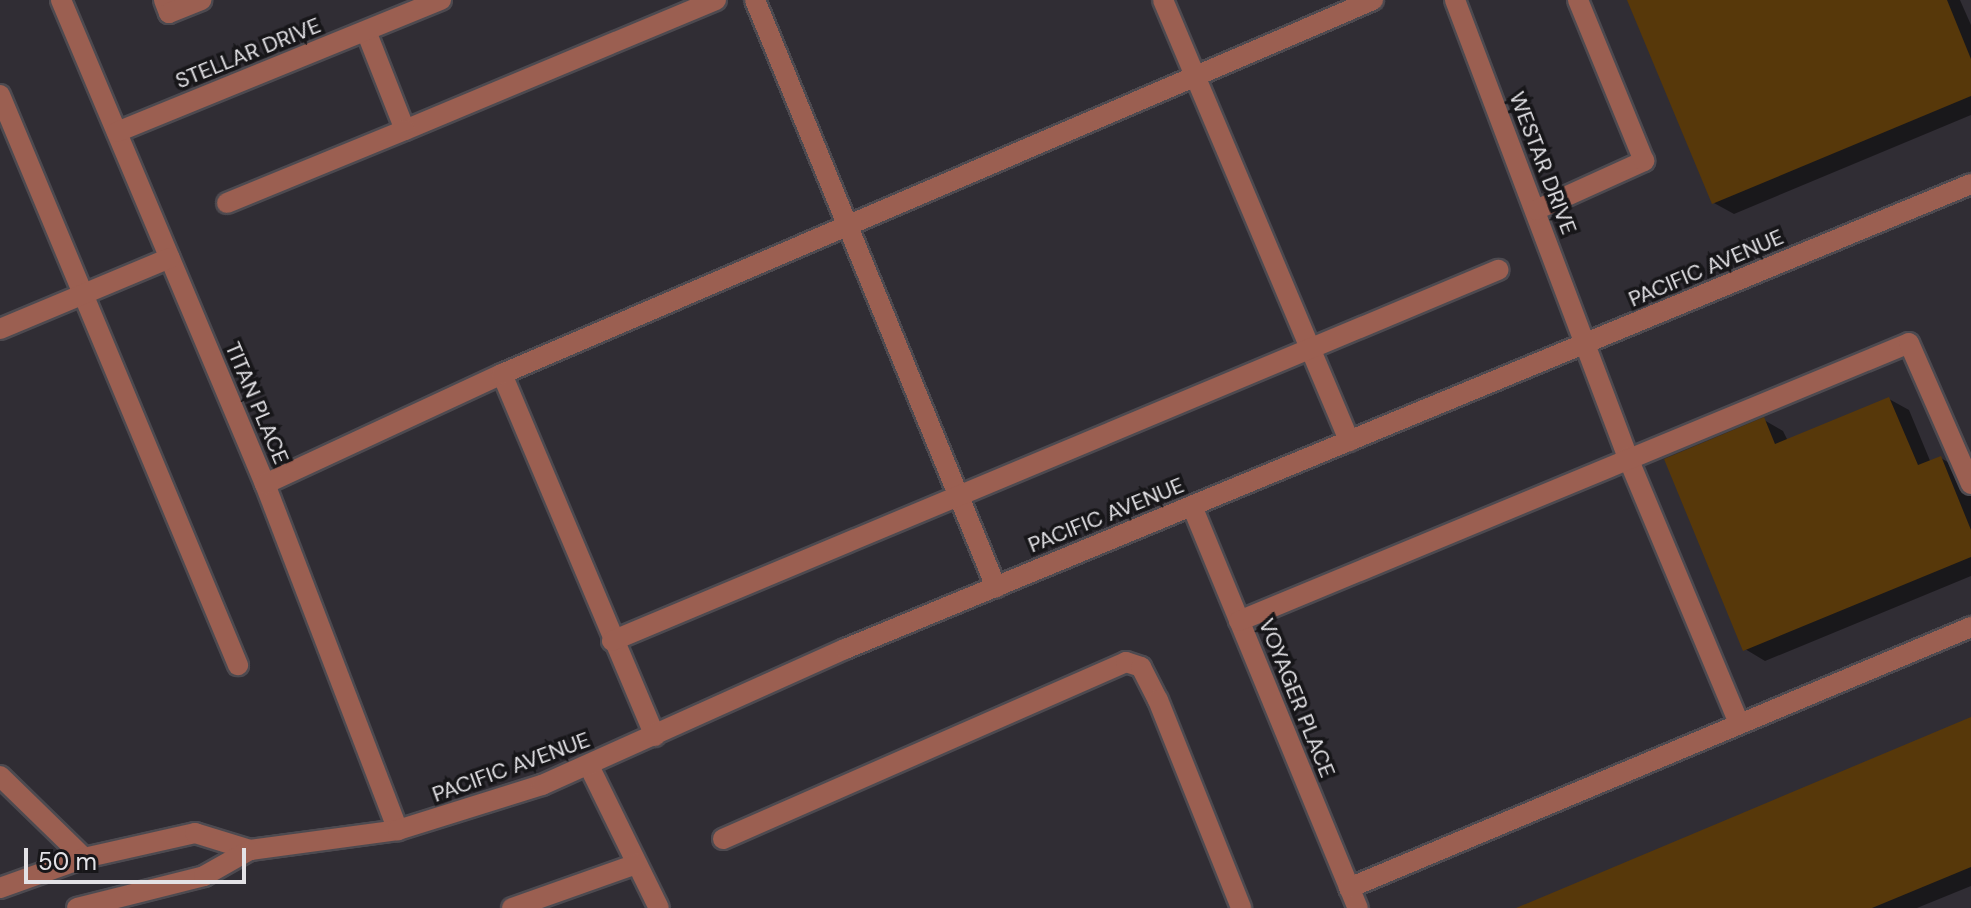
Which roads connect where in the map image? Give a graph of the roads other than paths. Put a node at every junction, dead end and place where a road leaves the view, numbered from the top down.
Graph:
1 (61, 0) edge
2 (201, 0) edge
3 (441, 0) edge
4 (716, 0) edge
5 (755, 0) edge
6 (1163, 0) edge
7 (1373, 0) edge
8 (1455, 0) edge
9 (1578, 0) edge
10 (167, 6) edge
11 (366, 31) junction
12 (1193, 74) junction
13 (0, 95) edge
14 (405, 130) junction
15 (117, 132) junction
16 (1971, 184) edge
17 (227, 203) dead end
18 (1536, 210) junction
19 (848, 226) junction
20 (170, 258) junction
21 (1498, 270) dead end
22 (85, 294) junction
23 (0, 329) edge
24 (1585, 344) junction
25 (1310, 349) junction
26 (502, 374) junction
27 (1349, 441) junction
28 (1628, 458) junction
29 (265, 484) junction
30 (1971, 484) edge
31 (958, 496) junction
32 (1192, 506) junction
33 (996, 587) junction
34 (1239, 621) junction
35 (1971, 627) edge
36 (612, 641) junction
37 (238, 665) dead end
38 (1739, 724) junction
39 (655, 736) junction
40 (589, 766) junction
41 (0, 776) edge
42 (398, 830) junction
43 (723, 839) dead end
44 (250, 850) junction
45 (84, 858) junction
46 (636, 864) junction
47 (0, 888) edge
48 (1349, 888) junction
49 (77, 908) edge
50 (512, 908) edge
51 (659, 908) edge
52 (1241, 908) edge
53 (1358, 908) edge

1 - 15 street, TITAN PLACE
2 - 10 street
3 - 11 street, STELLAR DRIVE
4 - 14 street
5 - 19 street
6 - 12 street
7 - 12 street
8 - 18 street, WESTAR DRIVE
9 - 18 street
11 - 14 street
11 - 15 street, STELLAR DRIVE
12 - 19 street
12 - 25 street
13 - 22 street
14 - 17 street
15 - 20 street, TITAN PLACE
16 - 24 street, PACIFIC AVENUE
18 - 24 street, WESTAR DRIVE
19 - 26 street
19 - 31 street
20 - 22 street
20 - 29 street, TITAN PLACE
21 - 25 street
22 - 23 street
22 - 37 street
24 - 27 street, PACIFIC AVENUE
24 - 28 street, WESTAR DRIVE
25 - 27 street
25 - 31 street
26 - 29 street
26 - 36 street
27 - 32 street, PACIFIC AVENUE
28 - 30 street
28 - 34 street
28 - 38 street, WESTAR DRIVE
29 - 42 street, TITAN PLACE
31 - 33 street
31 - 36 street
32 - 33 street, PACIFIC AVENUE
32 - 34 street, VOYAGER PLACE
33 - 39 street, PACIFIC AVENUE
34 - 48 street, VOYAGER PLACE
35 - 38 street
36 - 39 street
38 - 48 street
39 - 40 street, PACIFIC AVENUE
40 - 42 street, PACIFIC AVENUE
40 - 46 street
41 - 45 street
42 - 44 street, PACIFIC AVENUE
43 - 52 street
44 - 45 street, PACIFIC AVENUE
44 - 49 street, PACIFIC AVENUE
45 - 47 street, PACIFIC AVENUE
46 - 50 street
46 - 51 street
48 - 53 street, VOYAGER PLACE

